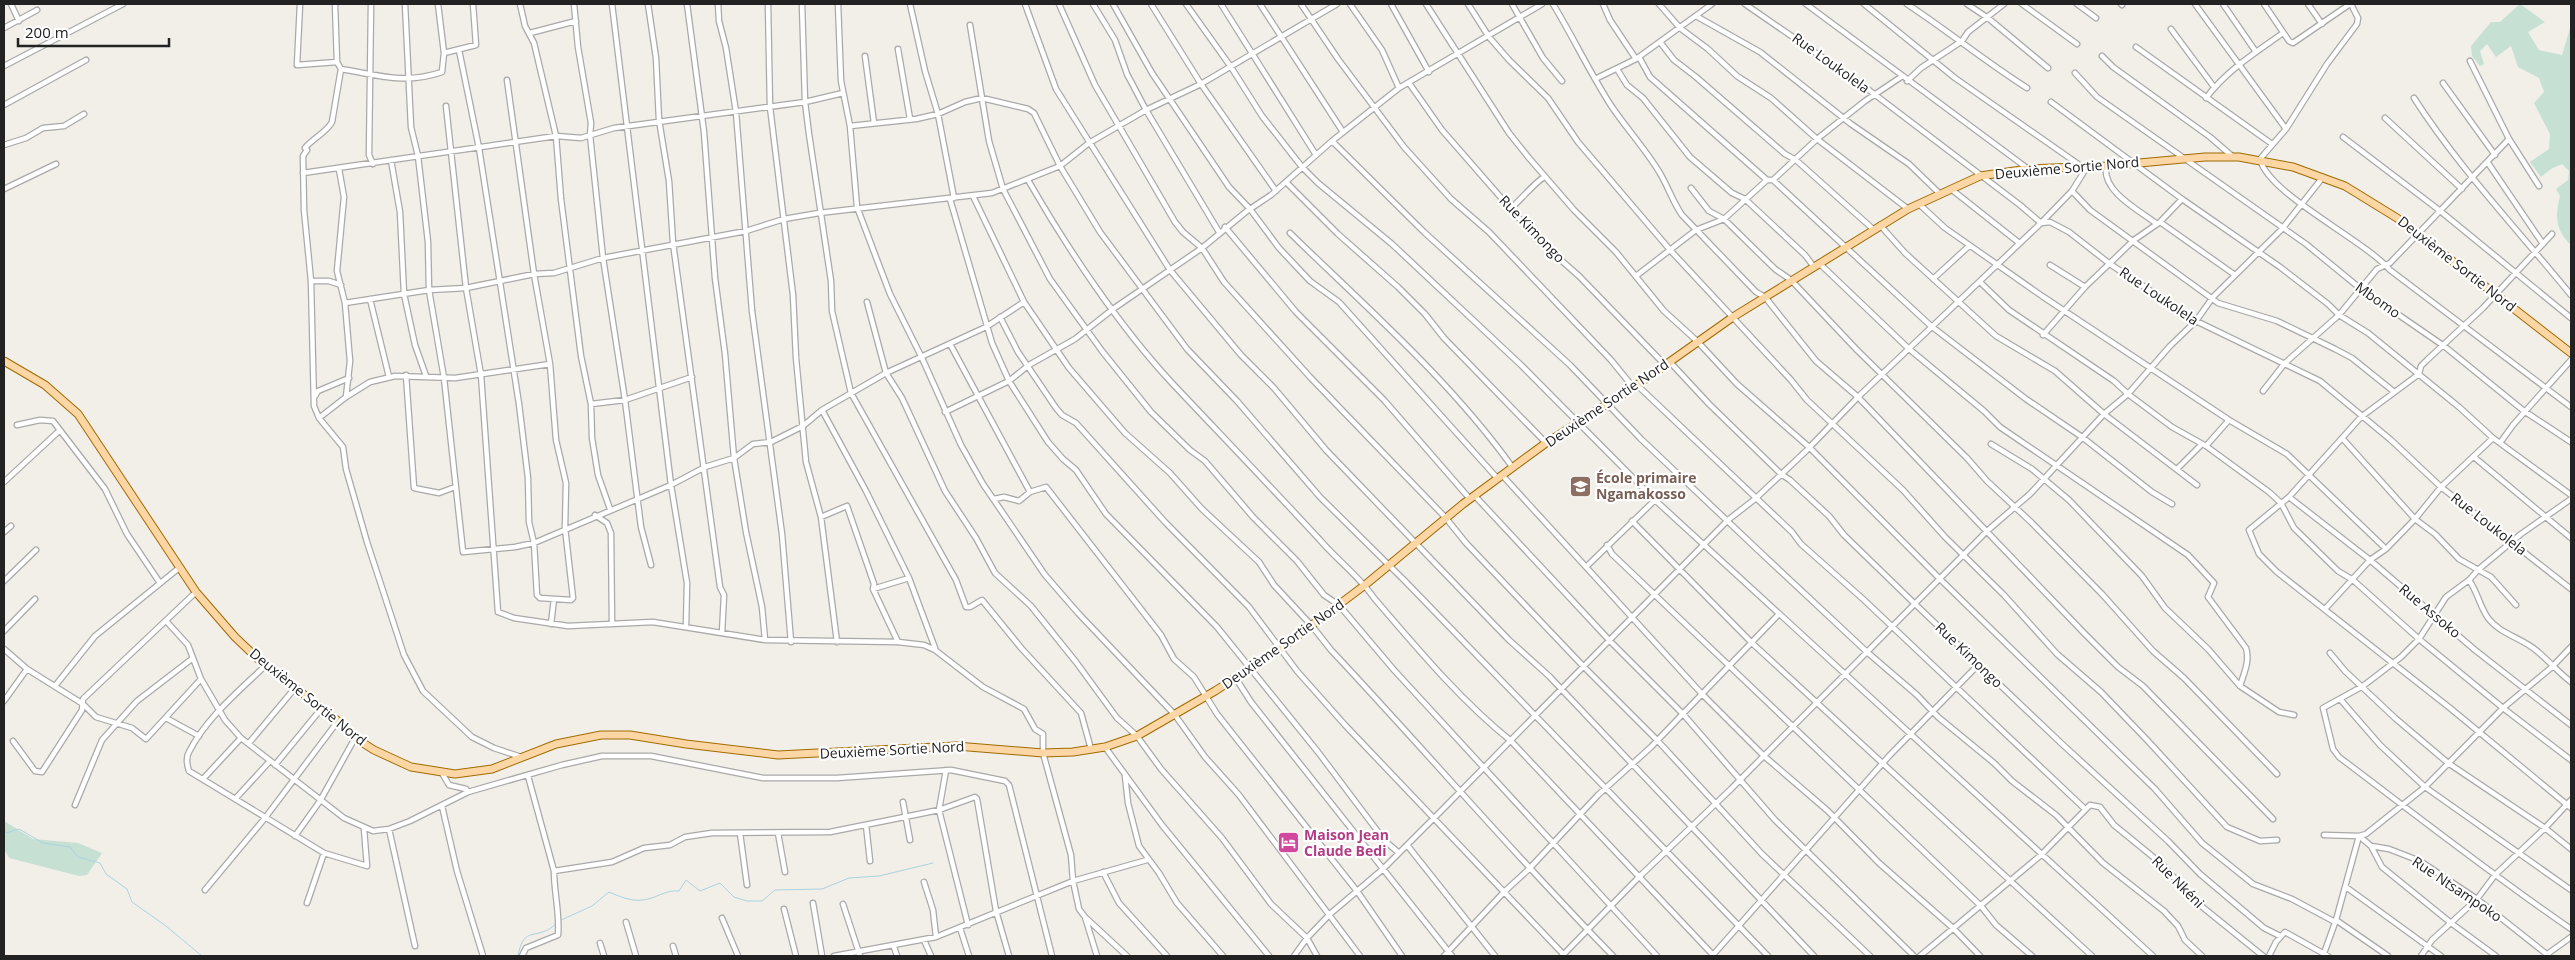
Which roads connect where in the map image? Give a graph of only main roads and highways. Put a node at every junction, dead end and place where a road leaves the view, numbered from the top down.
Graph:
1 (2571, 354) edge
2 (4, 361) edge

1 - 2 main road, Deuxième Sortie Nord

